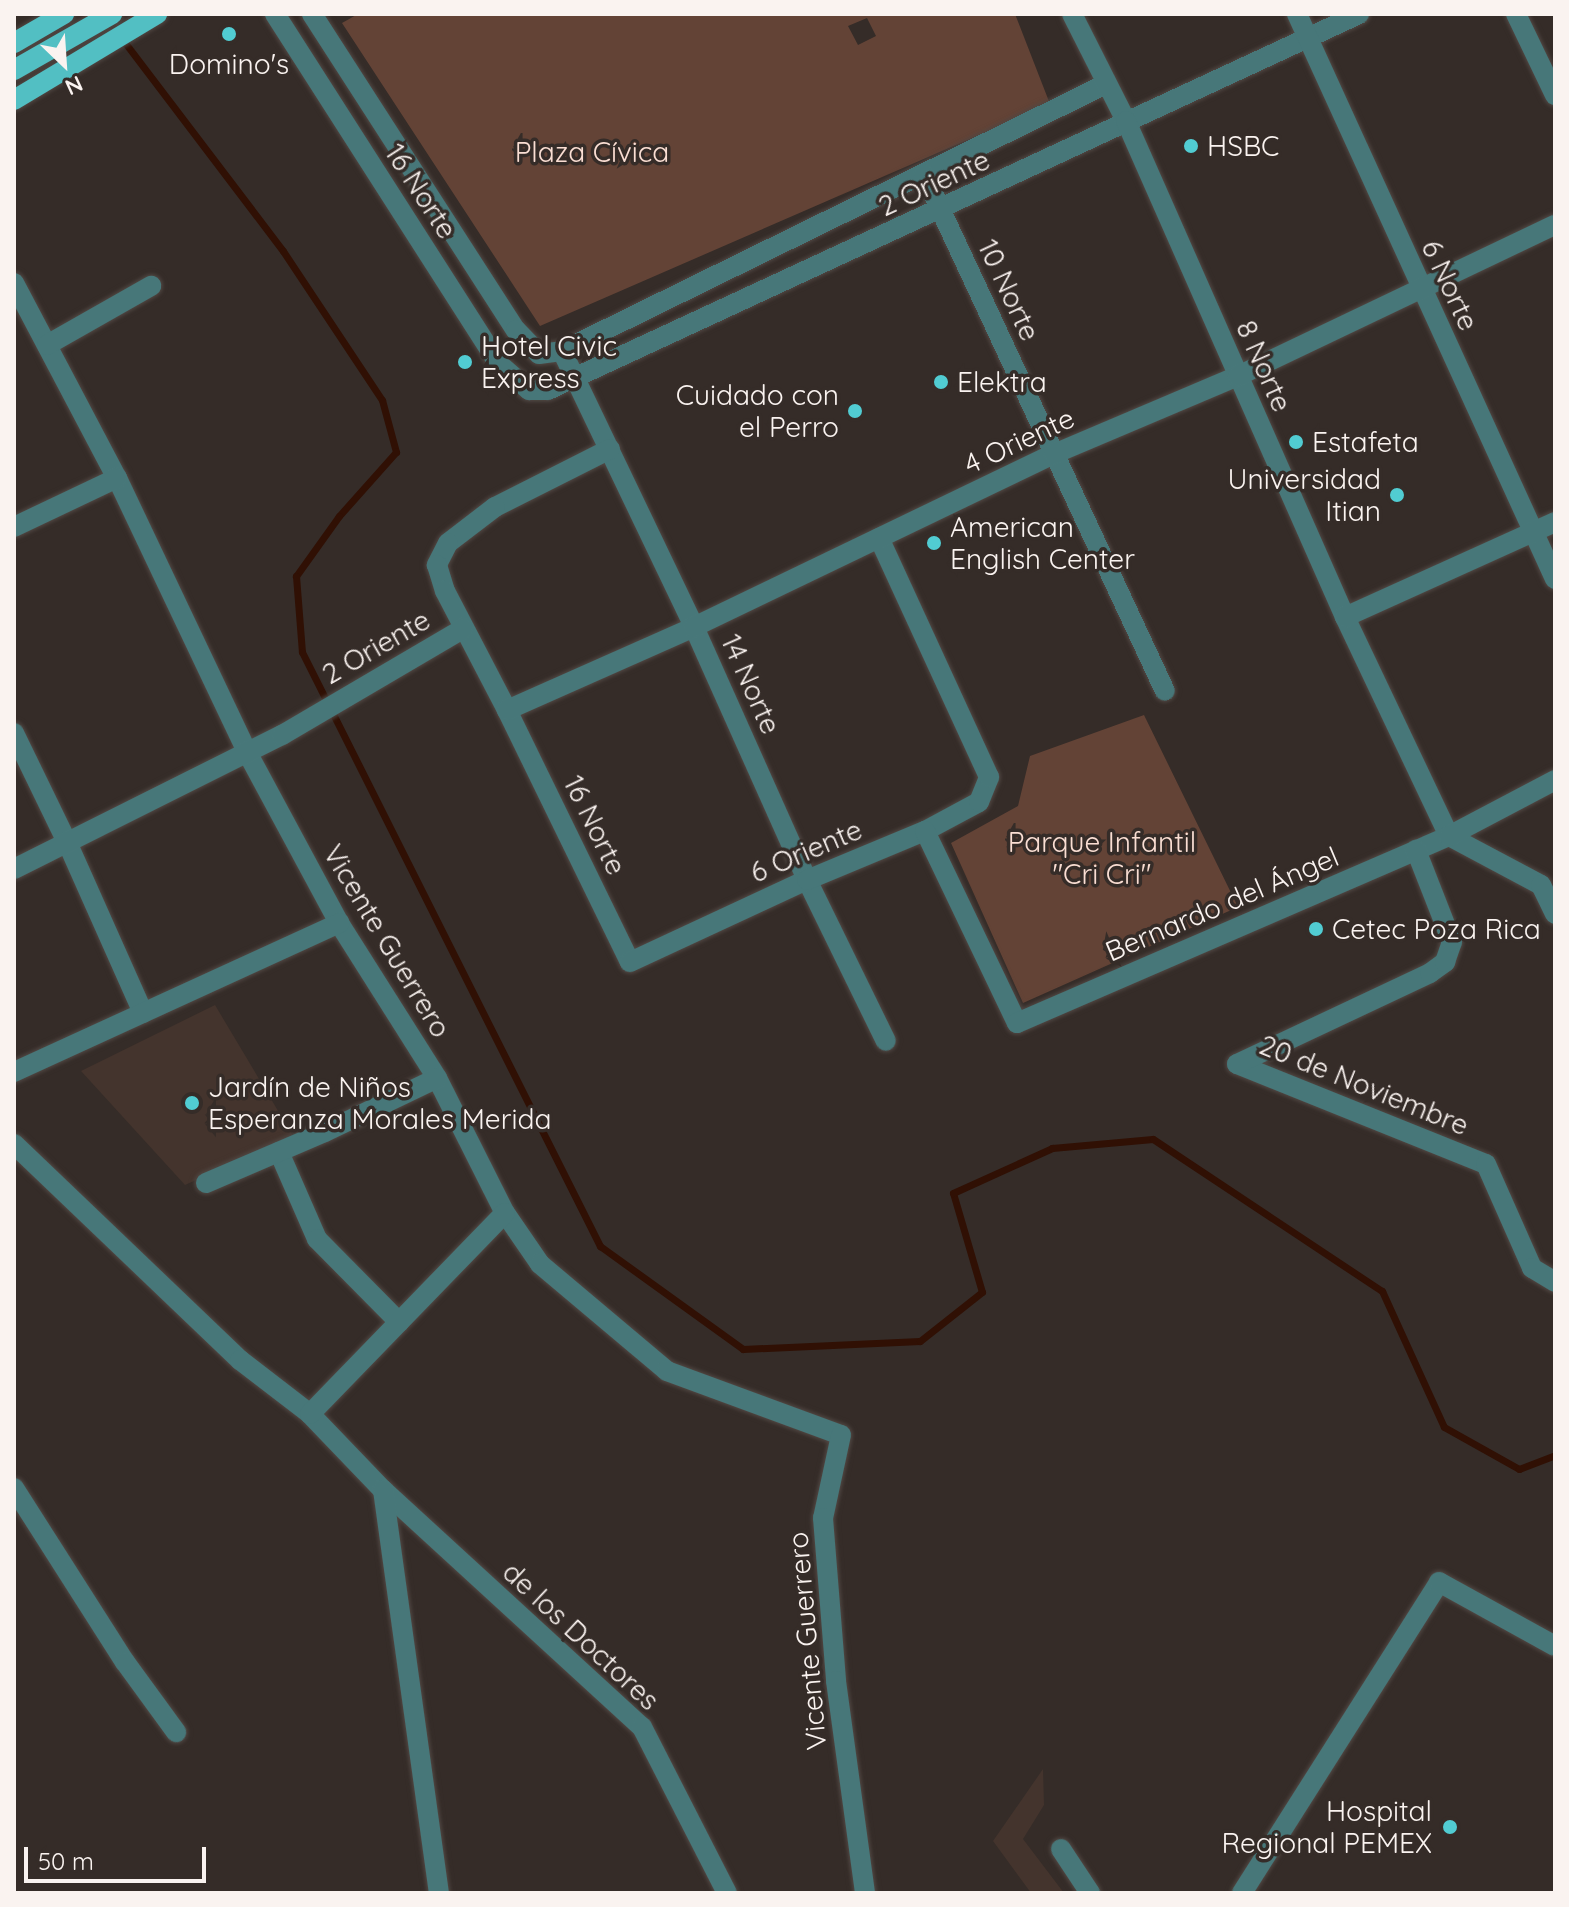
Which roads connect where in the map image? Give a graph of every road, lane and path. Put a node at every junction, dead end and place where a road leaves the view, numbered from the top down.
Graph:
1 (38, 14) edge
2 (64, 14) edge
3 (112, 14) edge
4 (157, 14) edge
5 (275, 14) edge
6 (312, 14) edge
7 (1072, 14) edge
8 (1297, 14) edge
9 (1359, 14) edge
10 (1516, 14) edge
11 (14, 27) edge
12 (1308, 37) junction
13 (14, 43) edge
14 (14, 70) edge
15 (1106, 84) junction
16 (1555, 95) edge
17 (14, 100) edge
18 (1126, 121) junction
19 (924, 174) junction
20 (426, 189) junction
21 (398, 208) junction
22 (942, 210) junction
23 (1555, 225) edge
24 (14, 283) edge
25 (151, 286) dead end
26 (1420, 288) junction
27 (47, 345) junction
28 (562, 351) junction
29 (539, 354) joint
30 (1238, 376) junction
31 (577, 380) junction
32 (529, 390) joint
33 (610, 449) junction
34 (1054, 454) junction
35 (117, 478) junction
36 (1555, 522) edge
37 (14, 527) edge
38 (1534, 532) junction
39 (879, 538) junction
40 (1555, 579) edge
41 (1345, 617) junction
42 (694, 627) junction
43 (463, 629) junction
44 (1165, 691) dead end
45 (507, 710) junction
46 (14, 733) edge
47 (247, 752) junction
48 (1555, 780) edge
49 (925, 831) junction
50 (1449, 836) junction
51 (67, 842) junction
52 (1416, 850) junction
53 (14, 869) edge
54 (807, 880) junction
55 (1555, 914) edge
56 (339, 923) junction
57 (630, 962) joint
58 (143, 1013) junction
59 (886, 1041) dead end
60 (14, 1072) edge
61 (437, 1078) junction
62 (14, 1144) edge
63 (279, 1152) junction
64 (206, 1183) dead end
65 (505, 1213) junction
66 (1555, 1282) edge
67 (399, 1322) junction
68 (310, 1414) junction
69 (14, 1488) edge
70 (383, 1490) junction
71 (1555, 1646) edge
72 (176, 1732) dead end
73 (1061, 1849) dead end
74 (439, 1893) edge
75 (727, 1893) edge
76 (865, 1893) edge
77 (1090, 1893) edge
78 (1242, 1893) edge

1 - 11 main road
2 - 13 main road
3 - 14 main road
4 - 17 main road
5 - 21 street, 16 Norte
6 - 20 street, 16 Norte
7 - 15 street, 8 Norte
8 - 12 street, 6 Norte
9 - 12 street, 2 Oriente
10 - 16 street
12 - 18 street, 2 Oriente
12 - 26 street, 6 Norte
15 - 18 street, 8 Norte
15 - 19 street, 2 Oriente
18 - 22 street, 2 Oriente
18 - 30 street, 8 Norte
19 - 22 street, 10 Norte
19 - 28 street, 2 Oriente
20 - 21 street
20 - 29 street, 16 Norte
21 - 32 street, 16 Norte
22 - 31 street, 2 Oriente
22 - 34 street, 10 Norte
23 - 26 street, 4 Oriente
24 - 27 street, Vicente Guerrero
25 - 27 street
26 - 30 street, 4 Oriente
26 - 38 street, 6 Norte
27 - 35 street, Vicente Guerrero
28 - 29 street, 2 Oriente
28 - 31 street, 14 Norte
30 - 34 street, 4 Oriente
30 - 41 street, 8 Norte
31 - 32 street, 2 Oriente
31 - 33 street, 14 Norte
33 - 42 street, 14 Norte
33 - 43 street, 2 Oriente
34 - 39 street, 4 Oriente
34 - 44 street, 10 Norte
35 - 37 street
35 - 47 street, Vicente Guerrero
36 - 38 street
38 - 40 street, 6 Norte
38 - 41 street
39 - 42 street, 4 Oriente
39 - 49 street, 6 Oriente
41 - 50 street, 8 Norte
42 - 45 street, 4 Oriente
42 - 54 street, 14 Norte
43 - 45 street, 16 Norte
43 - 47 street, 2 Oriente
45 - 57 street, 16 Norte
46 - 51 street
47 - 51 street, 2 Oriente
47 - 56 street, Vicente Guerrero
48 - 50 street, Bernardo del Ángel
49 - 52 street, Bernardo del Ángel
49 - 54 street, 6 Oriente
50 - 52 street, Bernardo del Ángel
50 - 55 street
51 - 53 street, 2 Oriente
51 - 58 street
52 - 66 street, 20 de Noviembre
54 - 57 street, 6 Oriente
54 - 59 street, 14 Norte
56 - 58 street
56 - 61 street, Vicente Guerrero
58 - 60 street
61 - 63 street
61 - 65 street, Vicente Guerrero
62 - 68 street, de los Doctores
63 - 64 street
63 - 67 street
65 - 67 street
65 - 76 street, Vicente Guerrero
67 - 68 street
68 - 70 street, de los Doctores
69 - 72 street
70 - 74 street
70 - 75 street, de los Doctores
71 - 78 street
73 - 77 street

